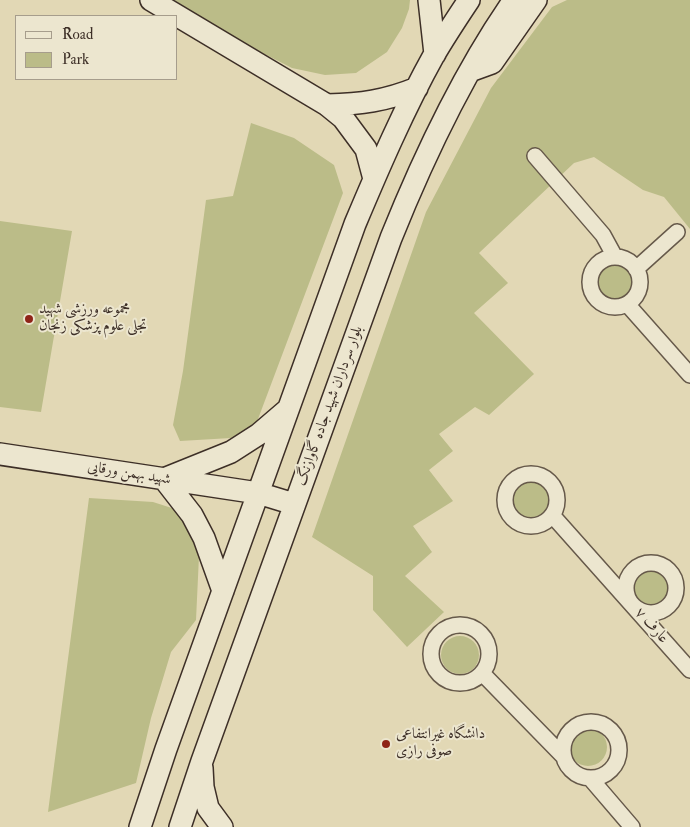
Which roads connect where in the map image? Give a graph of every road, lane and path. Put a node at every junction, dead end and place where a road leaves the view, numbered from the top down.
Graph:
1 (151, 0) edge
2 (429, 0) edge
3 (469, 0) edge
4 (514, 0) edge
5 (536, 0) edge
6 (176, 15) edge
7 (178, 16) edge
8 (435, 54) junction
9 (470, 71) junction
10 (417, 88) junction
11 (327, 105) junction
12 (535, 156) dead end
13 (374, 179) junction
14 (677, 232) dead end
15 (615, 257) junction
16 (636, 269) junction
17 (626, 304) junction
18 (690, 375) edge
19 (287, 410) junction
20 (0, 454) edge
21 (164, 479) junction
22 (258, 494) junction
23 (294, 504) junction
24 (552, 515) dead end
25 (223, 591) junction
26 (690, 670) edge
27 (482, 673) dead end
28 (563, 756) junction
29 (202, 761) junction
30 (590, 778) junction
31 (140, 827) edge
32 (180, 827) edge
33 (222, 827) edge
34 (632, 827) edge

1 - 6 main road
2 - 8 main road
3 - 8 main road
4 - 9 main road, بلوار سرداران شهید جاده گاوازنگ
5 - 9 main road
7 - 11 main road
8 - 10 main road
9 - 23 main road, بلوار سرداران شهید جاده گاوازنگ
10 - 11 main road
10 - 13 main road
11 - 13 main road
12 - 15 street
13 - 19 main road
14 - 16 street
15 - 16 street
15 - 17 street
16 - 17 street
17 - 18 street
19 - 21 main road
19 - 22 main road
20 - 21 main road, شهید بهمن ورقایی
21 - 22 main road, شهید بهمن ورقایی
21 - 25 main road
22 - 23 main road, شهید بهمن ورقایی
22 - 25 main road
23 - 29 main road, بلوار سرداران شهید جاده گاوازنگ
24 - 26 street, عارف ۷
25 - 31 main road
27 - 28 street
28 - 30 street
28 - 30 street
29 - 32 main road, بلوار سرداران شهید جاده گاوازنگ
29 - 33 main road
30 - 34 street

